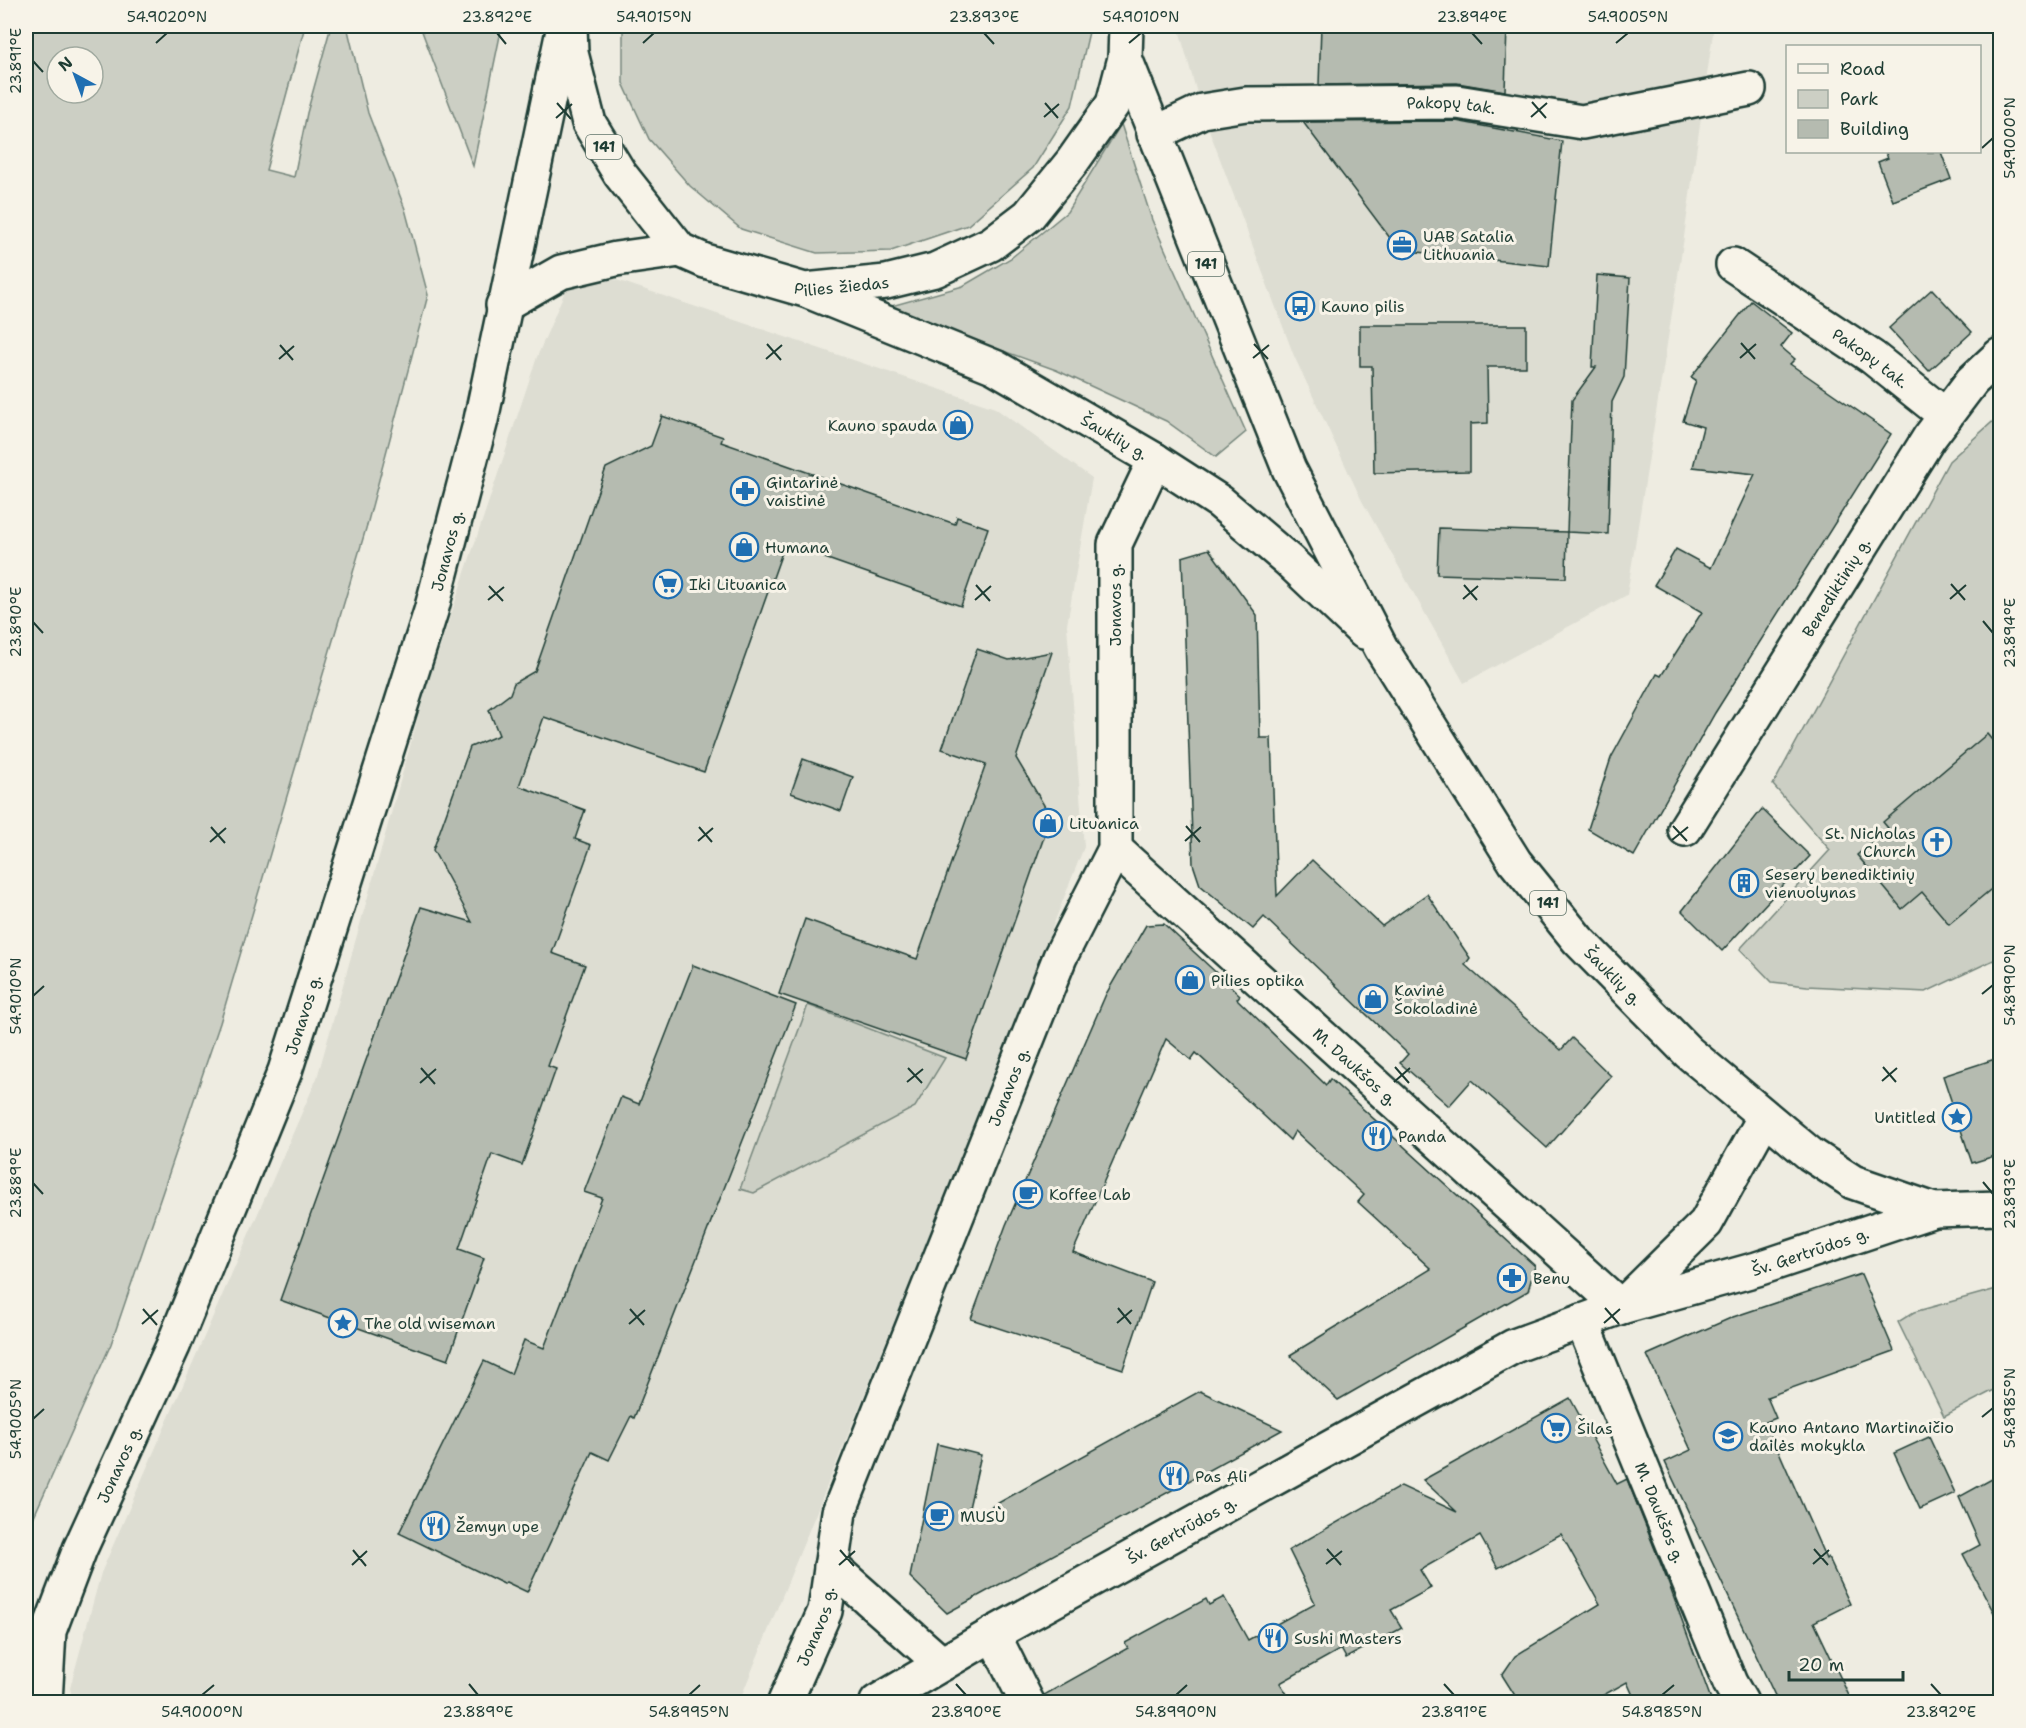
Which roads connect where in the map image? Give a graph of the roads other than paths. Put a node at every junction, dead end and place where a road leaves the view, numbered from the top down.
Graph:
1 (564, 26) edge
2 (570, 26) edge
3 (1126, 26) edge
4 (1125, 58) junction
5 (1749, 89) dead end
6 (1154, 134) junction
7 (680, 250) junction
8 (1733, 265) dead end
9 (805, 290) junction
10 (503, 305) junction
11 (2001, 355) edge
12 (1946, 416) junction
13 (1155, 460) junction
14 (1381, 648) junction
15 (1685, 829) dead end
16 (1115, 849) junction
17 (1764, 1118) junction
18 (2001, 1208) edge
19 (1934, 1210) junction
20 (1620, 1308) junction
21 (1582, 1321) junction
22 (831, 1566) junction
23 (993, 1634) junction
24 (942, 1664) junction
25 (45, 1702) edge
26 (785, 1702) edge
27 (877, 1702) edge
28 (1027, 1702) edge
29 (1741, 1702) edge

1 - 10 street, Jonavos g.
2 - 7 street, Pilies žiedas / 141
3 - 4 street, Pilies žiedas / 141
4 - 6 street, 141
4 - 9 street, Pilies žiedas
5 - 6 street, Pakopų tak.
6 - 14 street, Šauklių g. / 141
7 - 9 street, Pilies žiedas / 141
7 - 10 street
8 - 12 street, Pakopų tak.
9 - 13 street, Šauklių g. / 141
10 - 25 street, Jonavos g.
11 - 12 street, Benediktinių g.
12 - 15 street, Benediktinių g.
13 - 14 street, Šauklių g. / 141
13 - 16 street, Jonavos g.
14 - 17 street, Šauklių g. / 141
16 - 20 street, M. Daukšos g.
16 - 22 street, Jonavos g.
17 - 19 street, Šauklių g. / 141
17 - 20 street, Šv. Gertrūdos g.
18 - 19 street, Šv. Gertrūdos g. / 141
19 - 20 street, Šv. Gertrūdos g.
20 - 21 street, Šv. Gertrūdos g.
21 - 23 street, Šv. Gertrūdos g.
21 - 29 street, M. Daukšos g.
22 - 24 street
22 - 26 street, Jonavos g.
23 - 24 street, Šv. Gertrūdos g.
23 - 28 street
24 - 27 street, Šv. Gertrūdos g.

